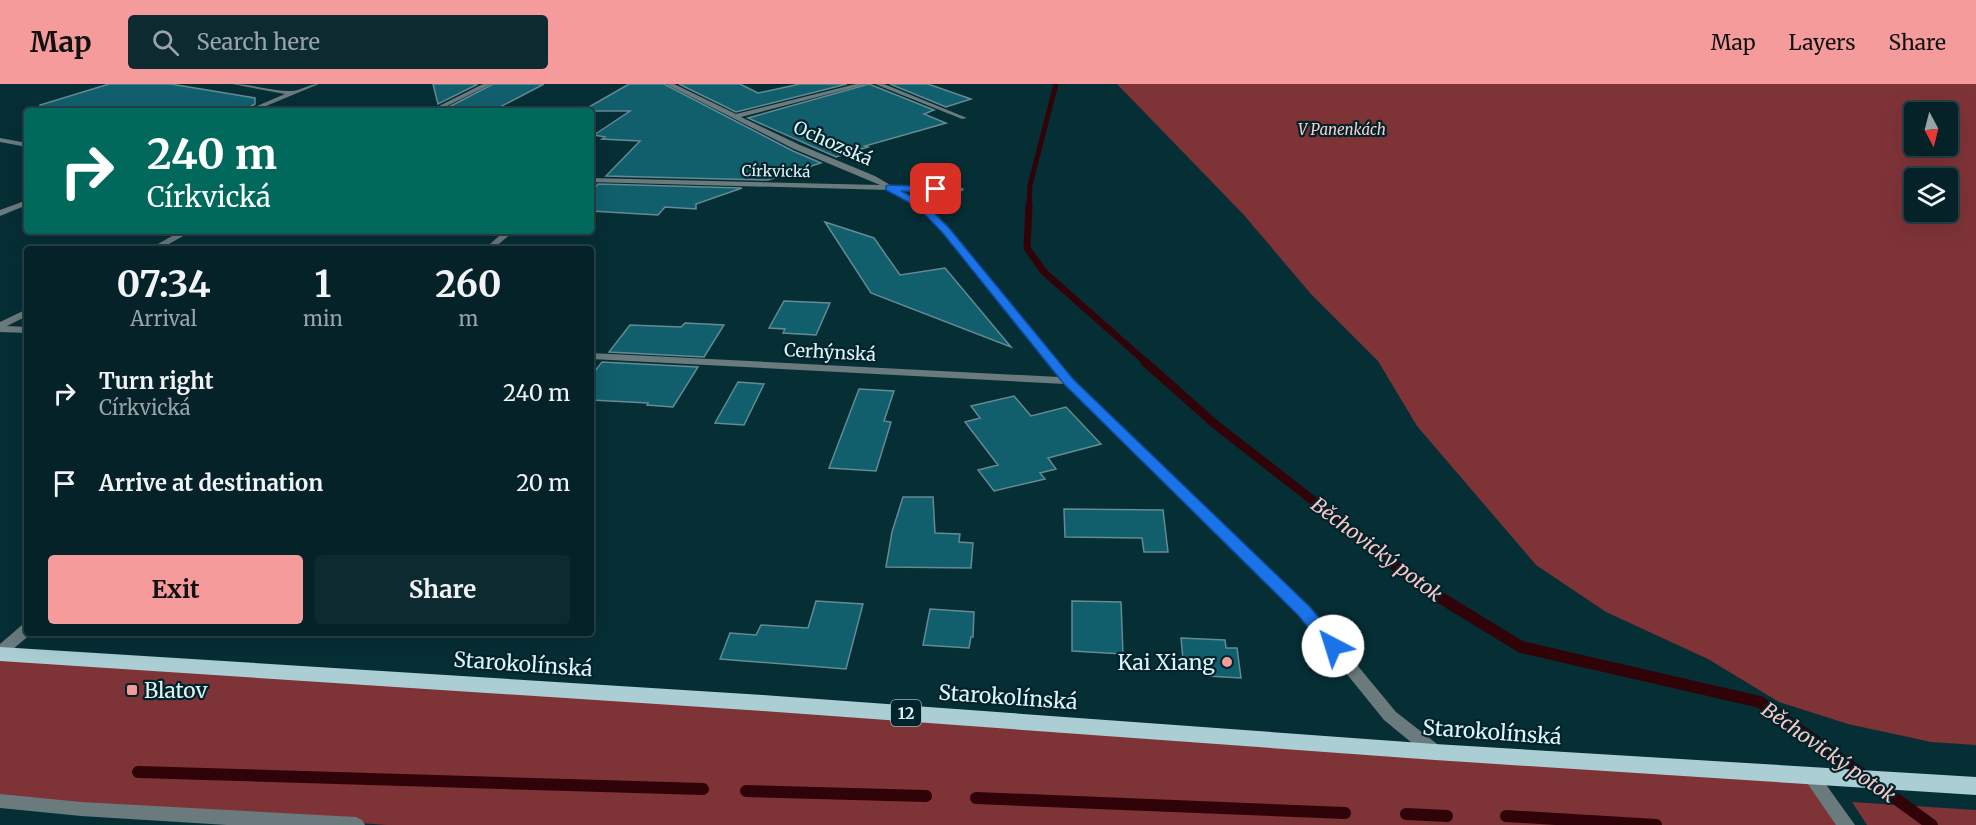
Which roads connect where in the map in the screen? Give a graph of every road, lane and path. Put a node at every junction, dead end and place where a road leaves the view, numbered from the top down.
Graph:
1 (235, 84) edge
2 (316, 84) edge
3 (488, 84) edge
4 (669, 84) edge
5 (864, 84) edge
6 (878, 84) edge
7 (293, 93) junction
8 (256, 108) edge
9 (438, 108) edge
10 (736, 116) junction
11 (964, 118) dead end
12 (0, 140) edge
13 (24, 144) edge
14 (594, 180) edge
15 (889, 188) junction
16 (960, 190) dead end
17 (24, 203) edge
18 (0, 213) edge
19 (182, 234) edge
20 (506, 234) edge
21 (159, 246) edge
22 (492, 246) edge
23 (24, 314) edge
24 (0, 327) edge
25 (24, 330) edge
26 (594, 356) edge
27 (1068, 381) junction
28 (24, 632) edge
29 (0, 653) edge
30 (1435, 752) junction
31 (1811, 777) junction
32 (1976, 786) edge
33 (0, 801) edge
34 (356, 825) edge
35 (1846, 825) edge

1 - 7 street
2 - 7 street
3 - 9 street
4 - 10 street, Ochozská
5 - 10 street
6 - 11 street
7 - 8 street
10 - 15 street, Ochozská
12 - 13 street
14 - 15 street, Církvická
15 - 16 street, Církvická
15 - 27 street, Ochozská
17 - 18 street
19 - 21 street
20 - 22 street
23 - 24 street
24 - 25 street
26 - 27 street, Cerhýnská
27 - 30 street, Ochozská
28 - 29 street
29 - 30 main road, Starokolínská / 12
30 - 31 main road, Starokolínská / 12
31 - 32 main road, Starokolínská / 12
31 - 35 street
33 - 34 street

